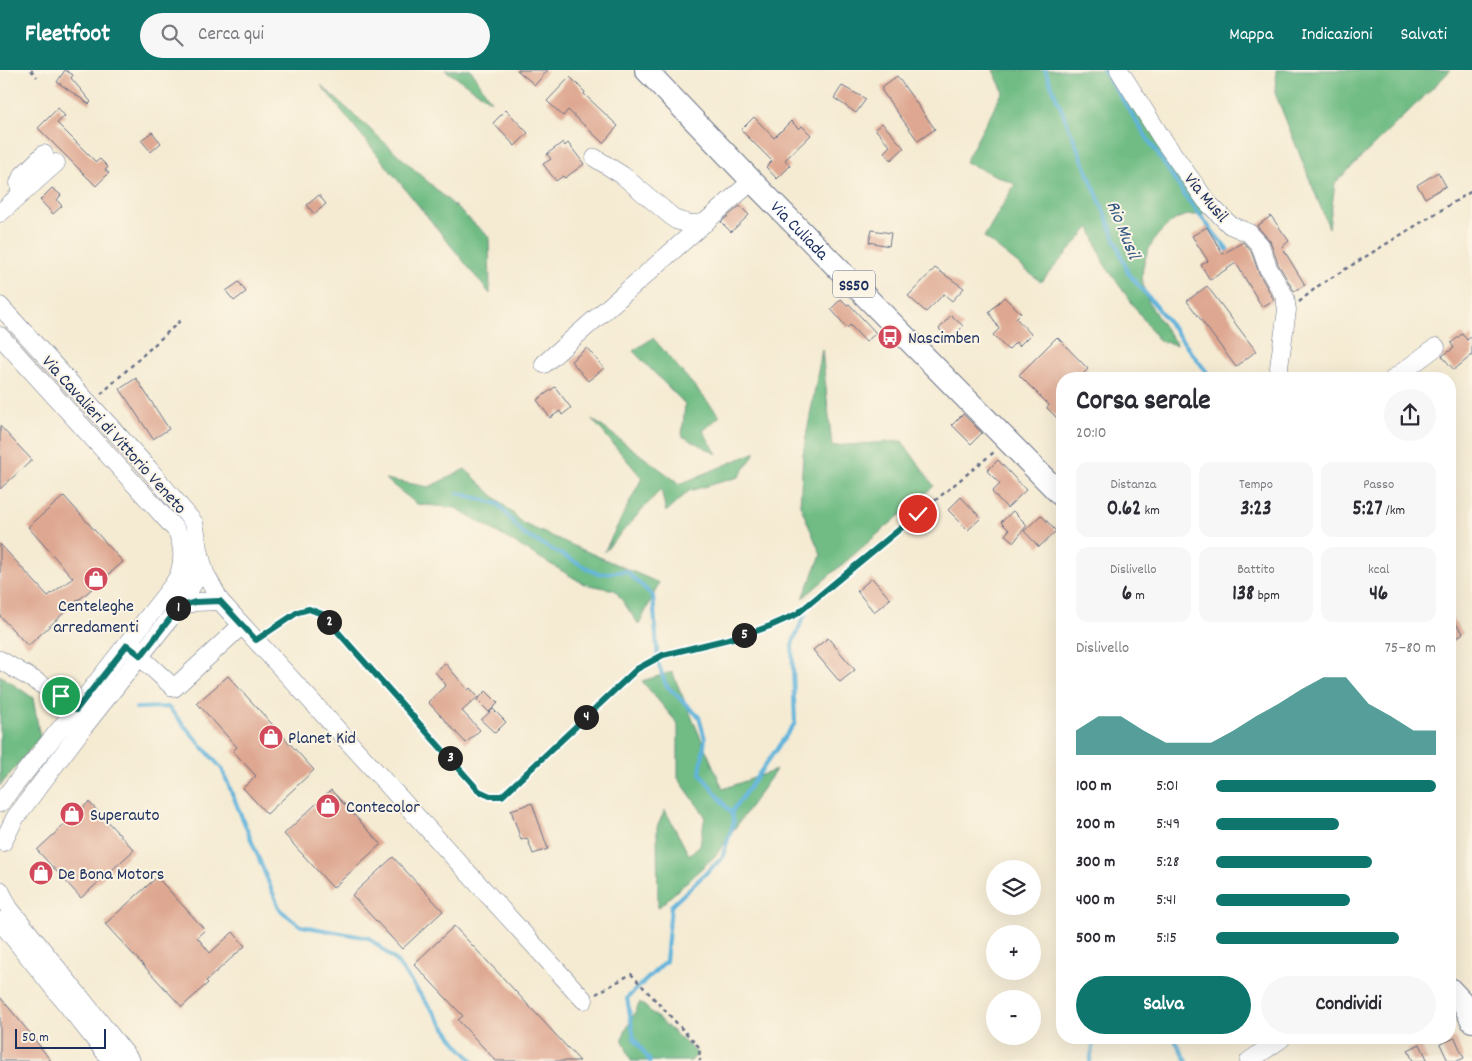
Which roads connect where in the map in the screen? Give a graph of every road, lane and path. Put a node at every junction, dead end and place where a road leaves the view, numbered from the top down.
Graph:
1 (31, 70) edge
2 (646, 70) edge
3 (1118, 70) edge
4 (36, 76) dead end
5 (50, 158) dead end
6 (594, 158) dead end
7 (752, 181) junction
8 (1472, 191) edge
9 (0, 213) edge
10 (705, 223) junction
11 (0, 306) edge
12 (1287, 310) junction
13 (182, 319) dead end
14 (0, 336) edge
15 (1436, 347) dead end
16 (544, 364) dead end
17 (1279, 372) edge
18 (1402, 372) edge
19 (63, 375) junction
20 (48, 389) junction
21 (90, 404) junction
22 (1008, 440) junction
23 (148, 468) junction
24 (134, 484) junction
25 (1056, 490) edge
26 (200, 554) junction
27 (220, 601) junction
28 (179, 607) junction
29 (242, 625) junction
30 (256, 640) junction
31 (127, 645) junction
32 (141, 656) junction
33 (0, 660) edge
34 (75, 720) junction
35 (0, 804) edge
36 (1, 843) edge
37 (0, 890) edge
38 (0, 921) edge
39 (584, 1000) joint
40 (1274, 1044) edge
41 (112, 1061) edge
42 (131, 1061) edge
43 (700, 1061) edge
44 (1249, 1061) edge

1 - 4 path
2 - 7 main road, Via Culiada / SS50
3 - 12 street, Via Musil
5 - 9 street
6 - 10 street
7 - 10 street
7 - 22 main road, Via Culiada / SS50
8 - 12 path
10 - 16 street
11 - 19 street, Via Cavalieri di Vittorio Veneto
12 - 17 street, Via Musil
13 - 21 path
14 - 20 street, Via Cavalieri di Vittorio Veneto
15 - 18 street
19 - 20 street
19 - 21 street, Via Cavalieri di Vittorio Veneto
20 - 24 street, Via Cavalieri di Vittorio Veneto
21 - 23 street, Via Cavalieri di Vittorio Veneto
22 - 25 main road, Via Culiada / SS50
22 - 30 path
23 - 24 street
23 - 26 street, Via Cavalieri di Vittorio Veneto
24 - 31 street, Via Cavalieri di Vittorio Veneto
26 - 27 street
26 - 28 street, Via Cavalieri di Vittorio Veneto
27 - 28 street
27 - 29 street
28 - 32 street, Via Cavalieri di Vittorio Veneto
29 - 30 street
29 - 32 street
30 - 39 street
31 - 32 street
31 - 34 street, Via Cavalieri di Vittorio Veneto
32 - 34 street, Via Cavalieri di Vittorio Veneto
33 - 34 street
34 - 35 street, Via Cavalieri di Vittorio Veneto
34 - 36 street, Via Cavalieri di Vittorio Veneto
37 - 42 street
38 - 41 street
39 - 43 path
40 - 44 street

